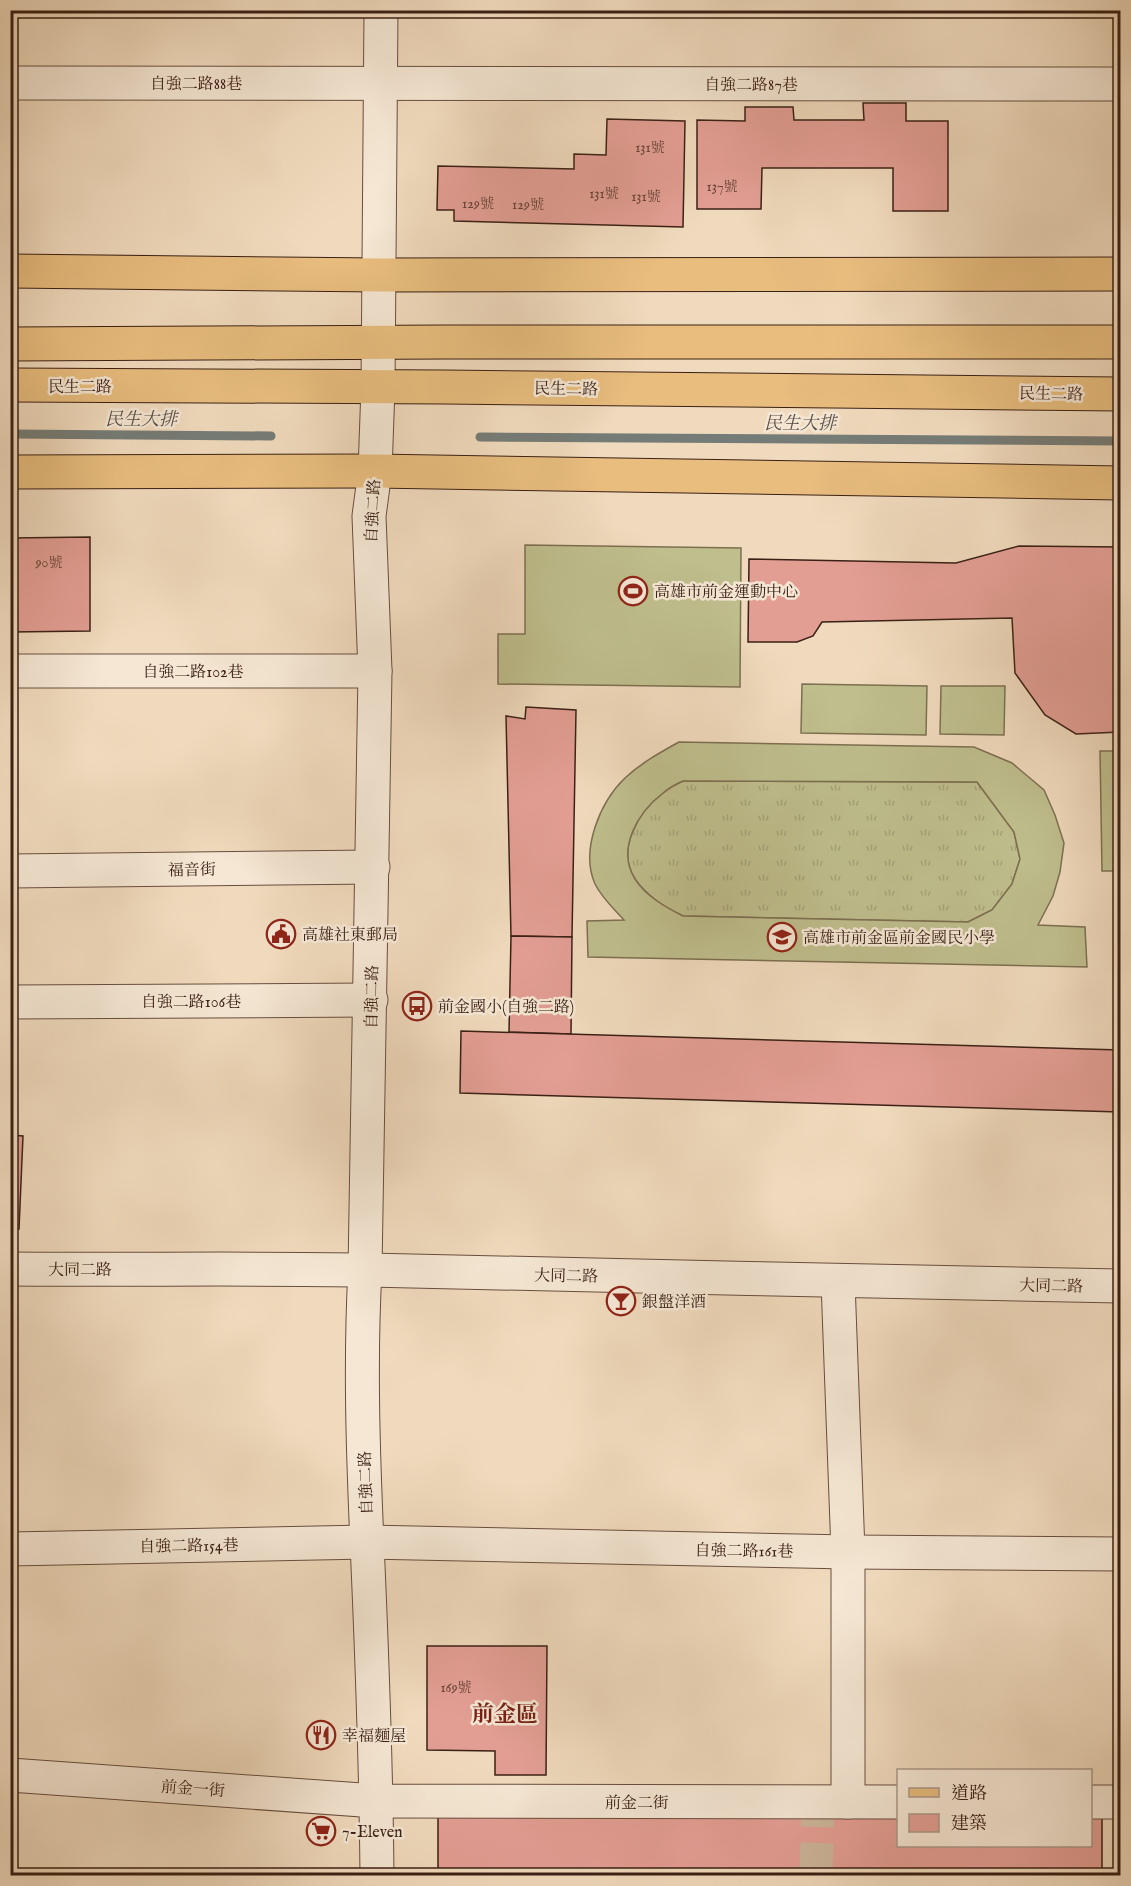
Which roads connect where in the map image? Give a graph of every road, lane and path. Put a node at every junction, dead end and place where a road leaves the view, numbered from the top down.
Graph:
1 (381, 10) edge
2 (10, 83) edge
3 (381, 84) junction
4 (1120, 84) edge
5 (10, 271) edge
6 (1120, 274) edge
7 (380, 275) junction
8 (378, 342) junction
9 (1120, 342) edge
10 (10, 344) edge
11 (10, 385) edge
12 (378, 388) junction
13 (1120, 394) edge
14 (375, 471) junction
15 (10, 472) edge
16 (1120, 483) edge
17 (10, 671) edge
18 (375, 671) junction
19 (373, 867) junction
20 (10, 871) edge
21 (370, 1000) junction
22 (10, 1002) edge
23 (10, 1269) edge
24 (365, 1270) junction
25 (838, 1282) junction
26 (1120, 1286) edge
27 (367, 1542) junction
28 (10, 1549) edge
29 (848, 1552) junction
30 (1120, 1554) edge
31 (10, 1775) edge
32 (376, 1801) junction
33 (848, 1802) junction
34 (897, 1802) edge
35 (1092, 1802) edge
36 (1120, 1802) edge
37 (377, 1875) edge

1 - 3 street, 自強二路
2 - 3 street, 自強二路88巷
3 - 4 street, 自強二路87巷
3 - 7 street, 自強二路
5 - 7 main road
6 - 7 main road
7 - 8 street, 自強二路
8 - 9 main road
8 - 10 main road
8 - 12 street, 自強二路
11 - 12 main road, 民生二路
12 - 13 main road, 民生二路
12 - 14 street, 自強二路
14 - 15 main road
14 - 16 main road
14 - 18 street, 自強二路
17 - 18 street, 自強二路102巷
18 - 19 street, 自強二路
19 - 20 street, 福音街
19 - 21 street, 自強二路
21 - 22 street, 自強二路106巷
21 - 24 street, 自強二路
23 - 24 street, 大同二路
24 - 25 street, 大同二路
24 - 27 street, 自強二路
25 - 26 street, 大同二路
25 - 29 street
27 - 28 street, 自強二路154巷
27 - 29 street, 自強二路161巷
27 - 32 street, 自強二路
29 - 30 street, 自強二路161巷
29 - 33 street
31 - 32 street, 前金一街
32 - 33 street, 前金二街
32 - 37 street, 自強二路
33 - 34 street, 前金二街
35 - 36 street

